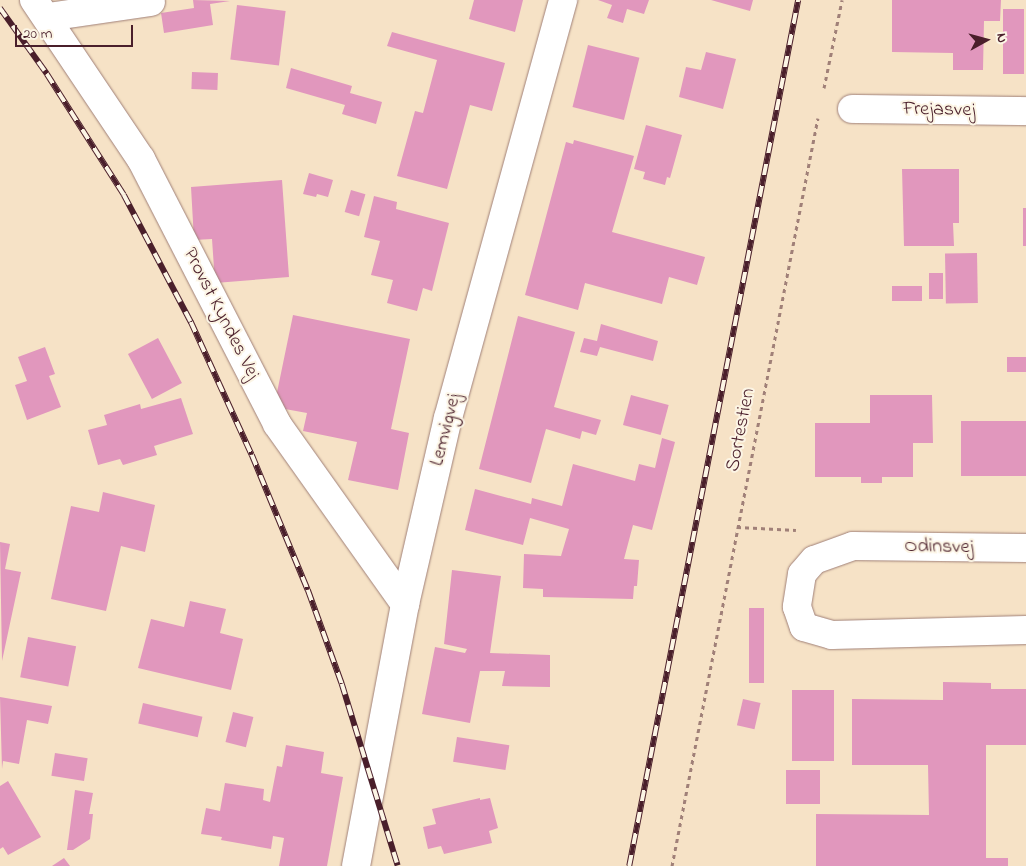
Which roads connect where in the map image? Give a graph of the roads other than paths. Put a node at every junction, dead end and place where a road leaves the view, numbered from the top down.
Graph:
1 (563, 0) edge
2 (151, 2) dead end
3 (41, 9) edge
4 (852, 109) dead end
5 (1026, 111) edge
6 (1026, 548) edge
7 (404, 604) junction
8 (1026, 630) edge
9 (356, 866) edge

1 - 7 street, Lemvigvej
2 - 3 street, Provst Kyndes Vej
3 - 7 street, Provst Kyndes Vej
4 - 5 street, Frejasvej
6 - 8 street, Odinsvej
7 - 9 street, Lemvigvej

